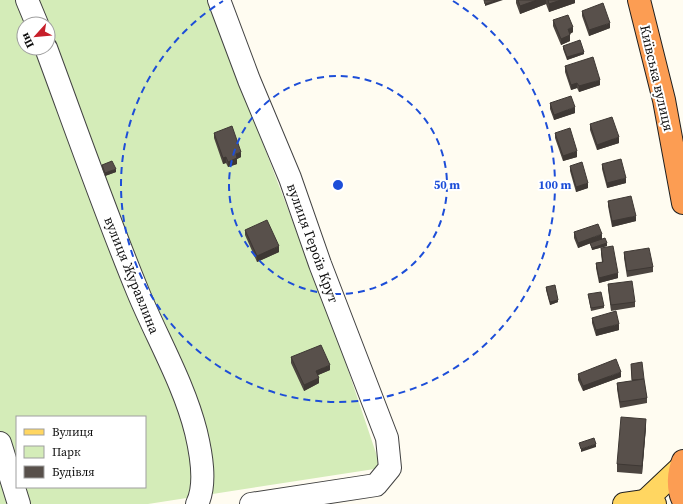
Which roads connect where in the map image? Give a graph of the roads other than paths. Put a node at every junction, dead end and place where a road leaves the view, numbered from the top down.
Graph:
1 (27, 0) edge
2 (219, 0) edge
3 (639, 0) edge
4 (33, 16) edge
5 (49, 56) edge
6 (683, 203) edge
7 (0, 443) edge
8 (682, 464) edge
9 (683, 500) edge
10 (641, 503) edge
11 (19, 504) edge
12 (198, 504) edge
13 (251, 504) edge

1 - 4 street
2 - 13 street, вулиця Героїв Крут
3 - 6 highway, Київська вулиця
5 - 12 street, вулиця Журавлина
7 - 11 street
8 - 9 highway
8 - 10 main road

